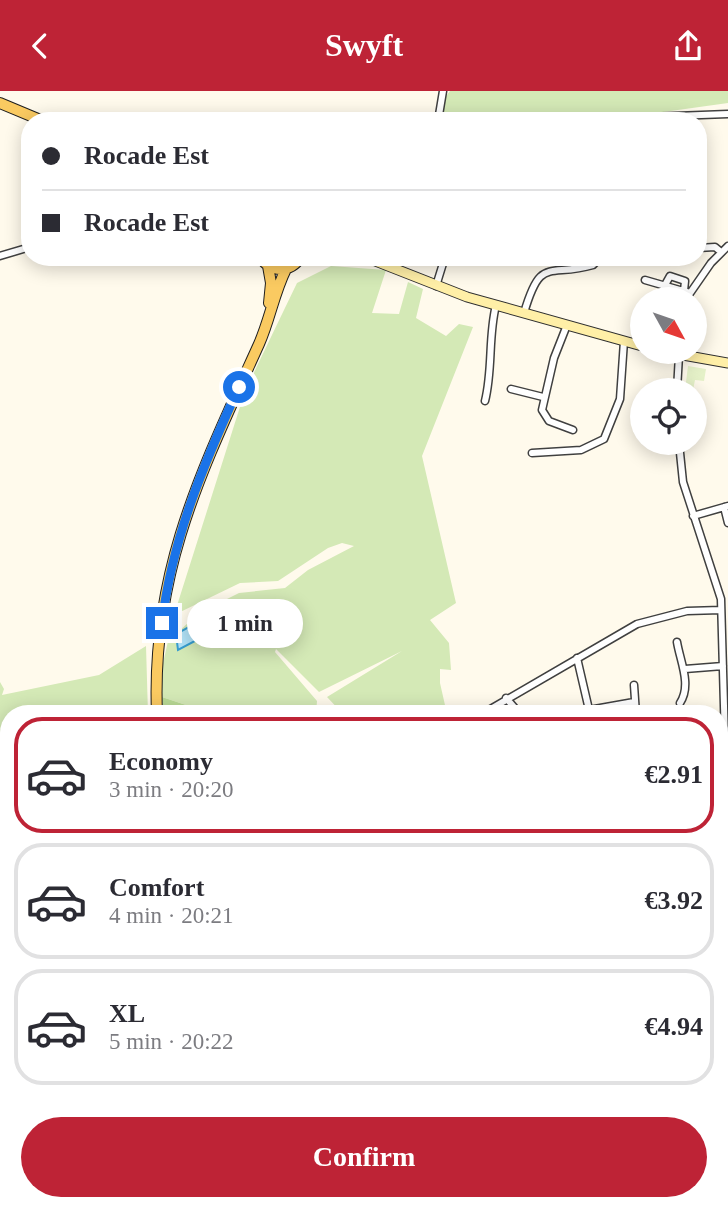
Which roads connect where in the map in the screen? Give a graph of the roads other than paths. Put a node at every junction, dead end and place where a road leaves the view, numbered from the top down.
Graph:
1 (443, 91) edge
2 (0, 103) edge
3 (22, 112) edge
4 (440, 112) edge
5 (728, 114) edge
6 (707, 115) edge
7 (728, 246) edge
8 (707, 247) edge
9 (21, 250) edge
10 (721, 252) junction
11 (0, 256) edge
12 (268, 266) joint
13 (290, 266) edge
14 (387, 266) edge
15 (442, 266) edge
16 (584, 266) edge
17 (286, 269) junction
18 (645, 280) dead end
19 (436, 286) junction
20 (670, 287) edge
21 (693, 287) edge
22 (496, 305) junction
23 (524, 313) junction
24 (567, 325) junction
25 (262, 336) junction
26 (624, 341) junction
27 (630, 343) edge
28 (707, 359) edge
29 (728, 363) edge
30 (511, 389) dead end
31 (543, 397) junction
32 (485, 401) dead end
33 (573, 431) dead end
34 (532, 453) dead end
35 (680, 455) edge
36 (726, 506) edge
37 (693, 516) junction
38 (728, 523) edge
39 (721, 610) junction
40 (677, 642) dead end
41 (577, 658) junction
42 (723, 666) junction
43 (685, 669) junction
44 (634, 685) dead end
45 (506, 698) junction
46 (634, 702) junction
47 (680, 703) dead end
48 (157, 705) edge
49 (496, 705) edge
50 (512, 705) edge
51 (588, 705) edge
52 (621, 705) edge
53 (634, 705) edge
54 (724, 705) edge

1 - 4 street
2 - 3 main road
5 - 6 street
7 - 10 street
8 - 10 street
9 - 11 street
10 - 21 street
12 - 17 main road
12 - 25 main road
13 - 17 main road
14 - 19 street
15 - 19 street
16 - 23 street
17 - 25 main road
18 - 20 street
19 - 22 street
22 - 23 street
22 - 32 street
23 - 24 street
24 - 26 street
24 - 31 street
25 - 48 main road
26 - 27 street
26 - 34 street
28 - 29 street
30 - 31 street
31 - 33 street
35 - 37 street
36 - 37 street
36 - 38 street
37 - 39 street
39 - 41 street
39 - 42 street
40 - 43 street
41 - 45 street
41 - 51 street
42 - 43 street
42 - 54 street
43 - 47 street
44 - 46 street
45 - 49 street
45 - 50 street
46 - 52 street
46 - 53 street

